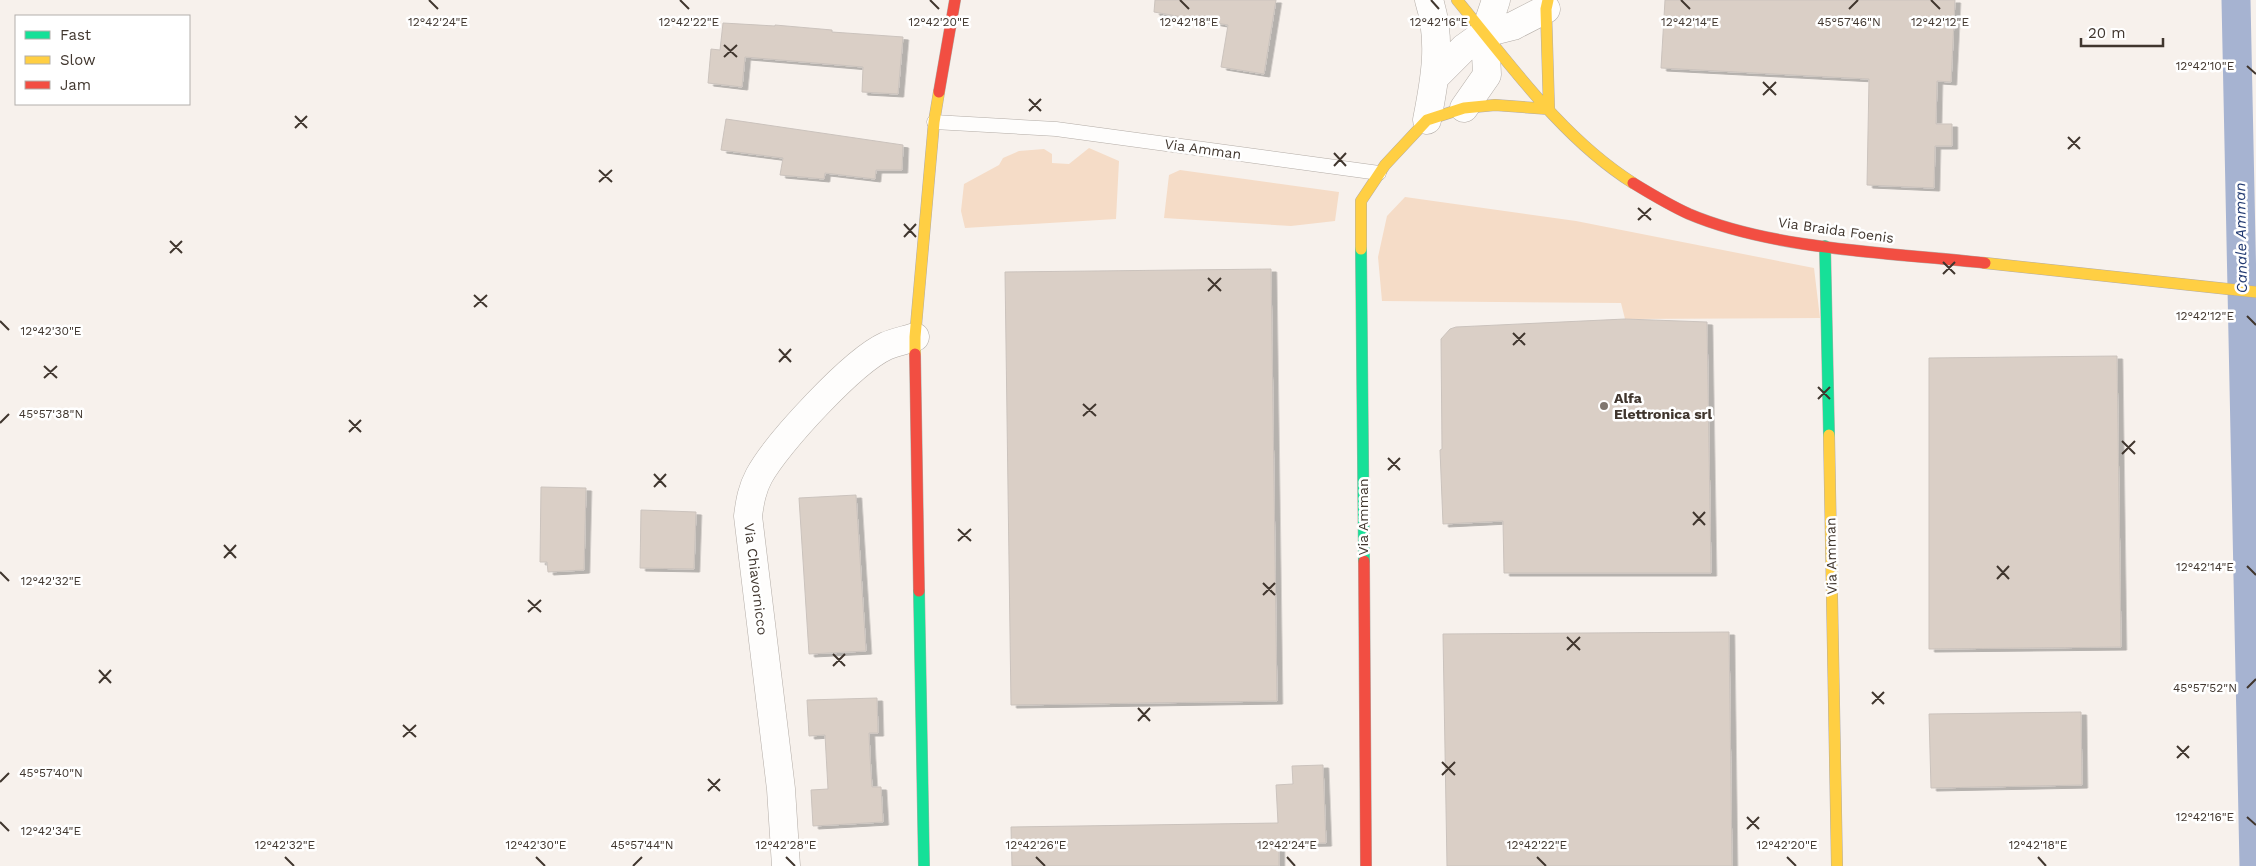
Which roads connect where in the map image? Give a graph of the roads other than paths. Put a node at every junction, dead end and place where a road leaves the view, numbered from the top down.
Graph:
1 (955, 0) edge
2 (1430, 0) edge
3 (1457, 0) edge
4 (1496, 0) edge
5 (1547, 4) edge
6 (1485, 34) junction
7 (1435, 77) junction
8 (1464, 108) junction
9 (1549, 109) junction
10 (1427, 120) junction
11 (934, 122) junction
12 (1379, 173) junction
13 (1825, 246) junction
14 (2256, 292) edge
15 (915, 337) junction
16 (786, 866) edge
17 (924, 866) edge
18 (1366, 866) edge
19 (1838, 866) edge

1 - 11 street
2 - 7 street
3 - 6 street
4 - 6 street
5 - 6 street
5 - 9 street
6 - 7 street
6 - 8 street
6 - 9 street, Via Braida Foenis
7 - 10 street
8 - 9 street, Via Amman
8 - 10 street, Via Amman
9 - 13 street, Via Braida Foenis
10 - 12 street, Via Amman
11 - 12 lane, Via Amman
11 - 15 street
12 - 18 street, Via Amman
13 - 14 street, Via Braida Foenis
13 - 19 street, Via Amman
15 - 16 street, Via Chiavornicco
15 - 17 street

